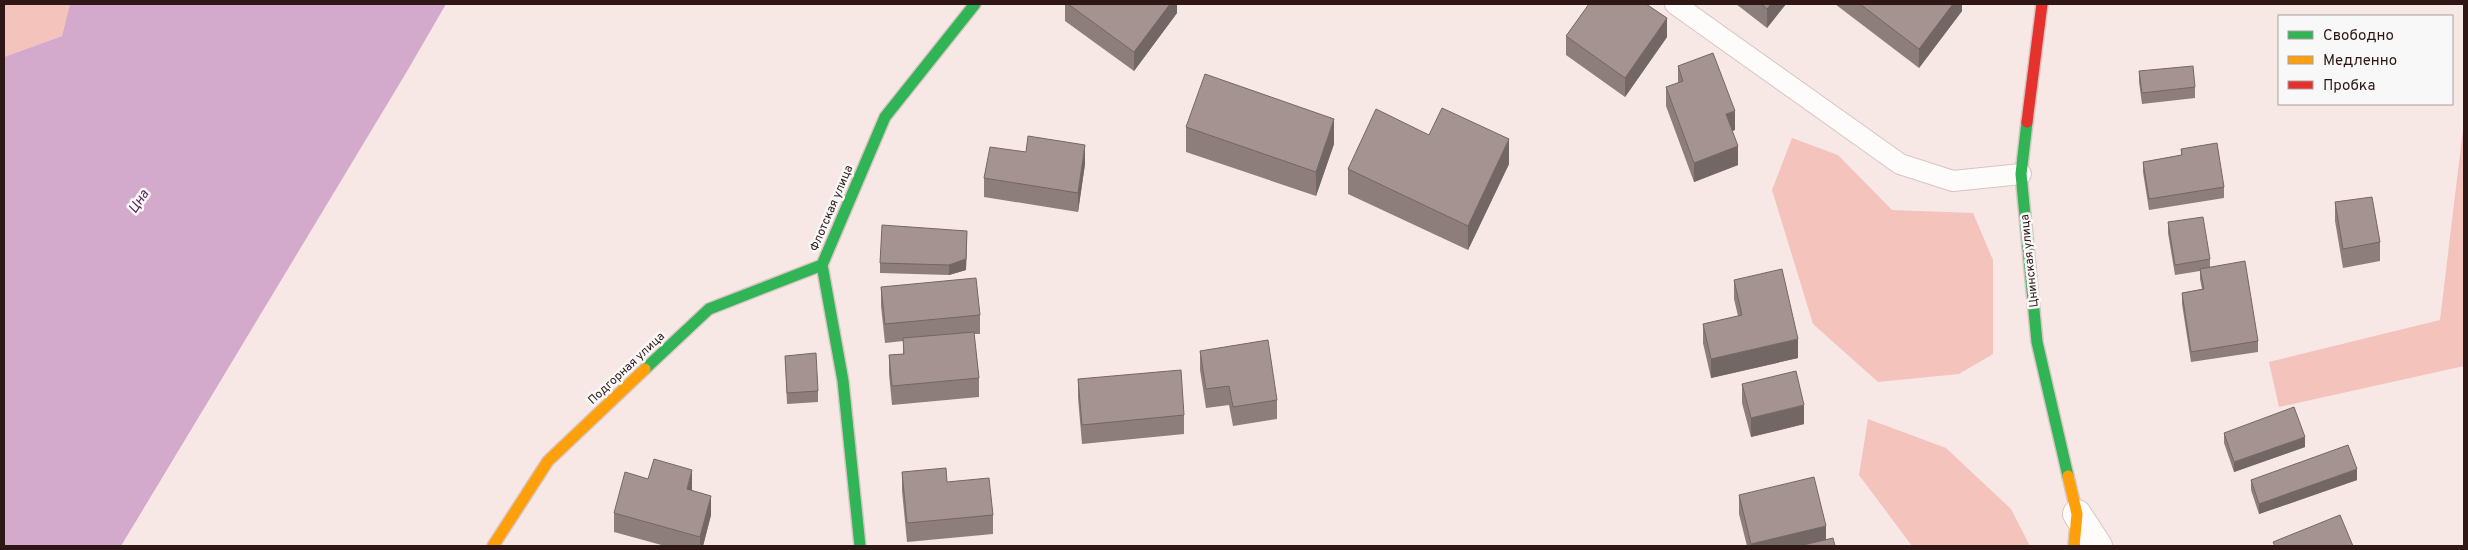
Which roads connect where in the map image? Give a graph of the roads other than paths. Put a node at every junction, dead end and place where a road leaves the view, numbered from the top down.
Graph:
1 (975, 4) edge
2 (1675, 4) edge
3 (2042, 4) edge
4 (2021, 174) junction
5 (822, 265) junction
6 (2077, 514) junction
7 (493, 546) edge
8 (860, 546) edge
9 (2074, 546) edge
10 (2098, 546) edge

1 - 5 street, Флотская улица
2 - 4 lane
3 - 4 street, Цнинская улица
4 - 6 street, Цнинская улица
5 - 7 street, Подгорная улица
5 - 8 street, Флотская улица
6 - 9 street, Цнинская улица
6 - 10 street, Цнинская улица

